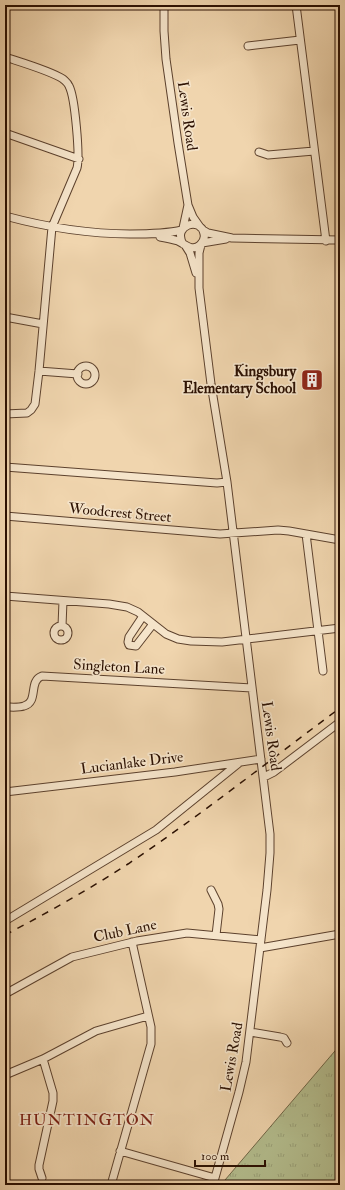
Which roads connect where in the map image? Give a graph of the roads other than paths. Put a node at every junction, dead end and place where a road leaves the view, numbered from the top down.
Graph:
1 (164, 5) edge
2 (296, 5) edge
3 (300, 40) junction
4 (248, 46) dead end
5 (5, 57) edge
6 (5, 133) edge
7 (314, 150) junction
8 (259, 152) dead end
9 (79, 158) junction
10 (188, 205) junction
11 (5, 216) edge
12 (52, 228) junction
13 (201, 228) junction
14 (183, 229) junction
15 (146, 234) junction
16 (232, 238) junction
17 (340, 240) edge
18 (326, 241) junction
19 (184, 244) junction
20 (201, 244) junction
21 (200, 288) junction
22 (5, 317) edge
23 (43, 324) junction
24 (39, 371) junction
25 (78, 374) dead end
26 (5, 414) edge
27 (5, 467) edge
28 (227, 482) junction
29 (5, 516) edge
30 (233, 533) junction
31 (306, 534) junction
32 (340, 540) edge
33 (5, 596) edge
34 (63, 601) junction
35 (144, 616) junction
36 (153, 624) junction
37 (62, 626) dead end
38 (340, 628) edge
39 (319, 631) junction
40 (246, 640) junction
41 (324, 671) dead end
42 (252, 688) junction
43 (5, 707) edge
44 (340, 722) edge
45 (261, 759) junction
46 (239, 763) junction
47 (264, 777) junction
48 (5, 792) edge
49 (211, 890) dead end
50 (5, 921) edge
51 (340, 934) edge
52 (216, 935) junction
53 (261, 940) junction
54 (132, 942) junction
55 (260, 948) junction
56 (5, 994) edge
57 (148, 1016) junction
58 (250, 1032) junction
59 (287, 1043) dead end
60 (42, 1059) junction
61 (5, 1075) edge
62 (120, 1151) junction
63 (42, 1178) dead end
64 (214, 1182) edge
65 (111, 1185) edge

1 - 10 street, Lewis Road
2 - 3 street
3 - 4 street
3 - 7 street
5 - 9 street
6 - 9 street
7 - 8 street
7 - 18 street
9 - 12 street
10 - 13 street, Lewis Road
10 - 14 street
11 - 12 street
12 - 15 street
12 - 23 street
13 - 14 street
13 - 16 street
13 - 20 street
14 - 15 street
14 - 19 street
15 - 19 street
16 - 18 street
16 - 20 street
17 - 18 street
19 - 20 street
19 - 21 street, Lewis Road
20 - 21 street, Lewis Road
21 - 28 street, Lewis Road
22 - 23 street
23 - 24 street
24 - 25 street
24 - 26 street
27 - 28 street
28 - 30 street, Lewis Road
29 - 30 street, Woodcrest Street
30 - 31 street, Woodcrest Street
30 - 40 street, Lewis Road
31 - 32 street, Woodcrest Street
31 - 39 street
33 - 34 street
34 - 35 street
34 - 37 street
35 - 36 street
35 - 36 street
36 - 40 street
38 - 39 street
39 - 40 street
39 - 41 street
40 - 42 street, Lewis Road
42 - 43 street, Singleton Lane
42 - 45 street, Lewis Road
44 - 47 street
45 - 46 street, Lucianlake Drive
45 - 47 street, Lewis Road
46 - 48 street, Lucianlake Drive
46 - 50 street
47 - 53 street, Lewis Road
49 - 52 street
51 - 55 street
52 - 53 street, Club Lane
52 - 54 street, Club Lane
53 - 55 street, Lewis Road
54 - 56 street, Club Lane
54 - 57 street
55 - 58 street, Lewis Road
57 - 60 street
57 - 62 street
58 - 59 street
58 - 64 street, Lewis Road
60 - 61 street
60 - 63 street
62 - 64 street
62 - 65 street

